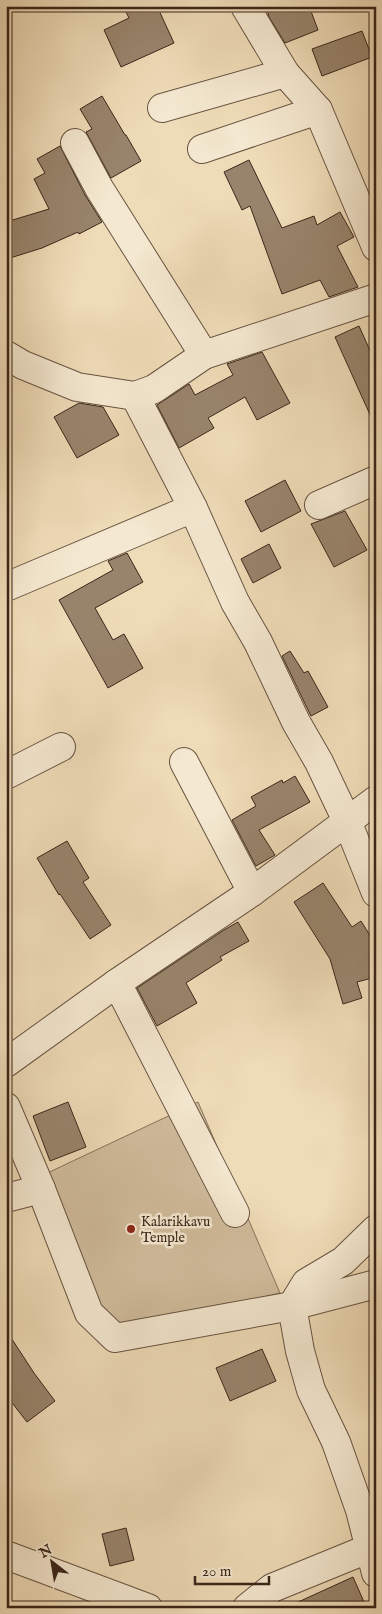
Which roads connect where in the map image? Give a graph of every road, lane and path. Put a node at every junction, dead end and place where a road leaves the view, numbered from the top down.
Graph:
1 (245, 6) edge
2 (285, 73) junction
3 (162, 108) dead end
4 (318, 110) junction
5 (75, 143) dead end
6 (202, 149) dead end
7 (376, 247) edge
8 (376, 298) edge
9 (6, 355) edge
10 (204, 355) junction
11 (135, 396) junction
12 (376, 480) edge
13 (319, 505) dead end
14 (193, 508) junction
15 (6, 586) edge
16 (61, 747) dead end
17 (184, 762) dead end
18 (6, 775) edge
19 (376, 800) edge
20 (347, 821) junction
21 (252, 892) junction
22 (376, 893) edge
23 (117, 983) junction
24 (6, 1063) edge
25 (6, 1107) edge
26 (41, 1189) junction
27 (6, 1198) edge
28 (235, 1214) dead end
29 (376, 1229) edge
30 (376, 1284) edge
31 (292, 1306) junction
32 (368, 1506) edge
33 (6, 1555) edge
34 (373, 1560) edge
35 (148, 1608) edge
36 (247, 1608) edge

1 - 2 street
2 - 3 street
2 - 4 street
4 - 6 street
4 - 7 street
5 - 10 street
8 - 10 street
9 - 11 street
10 - 11 street
11 - 14 street
12 - 13 street
14 - 15 street
14 - 20 street
16 - 18 street
17 - 21 street
19 - 20 street
20 - 21 street
20 - 22 street
21 - 23 street
23 - 24 street
23 - 28 street
25 - 26 street
26 - 27 street
26 - 31 street
29 - 31 street
30 - 31 street
31 - 32 street
32 - 34 street
33 - 35 street
34 - 36 street

